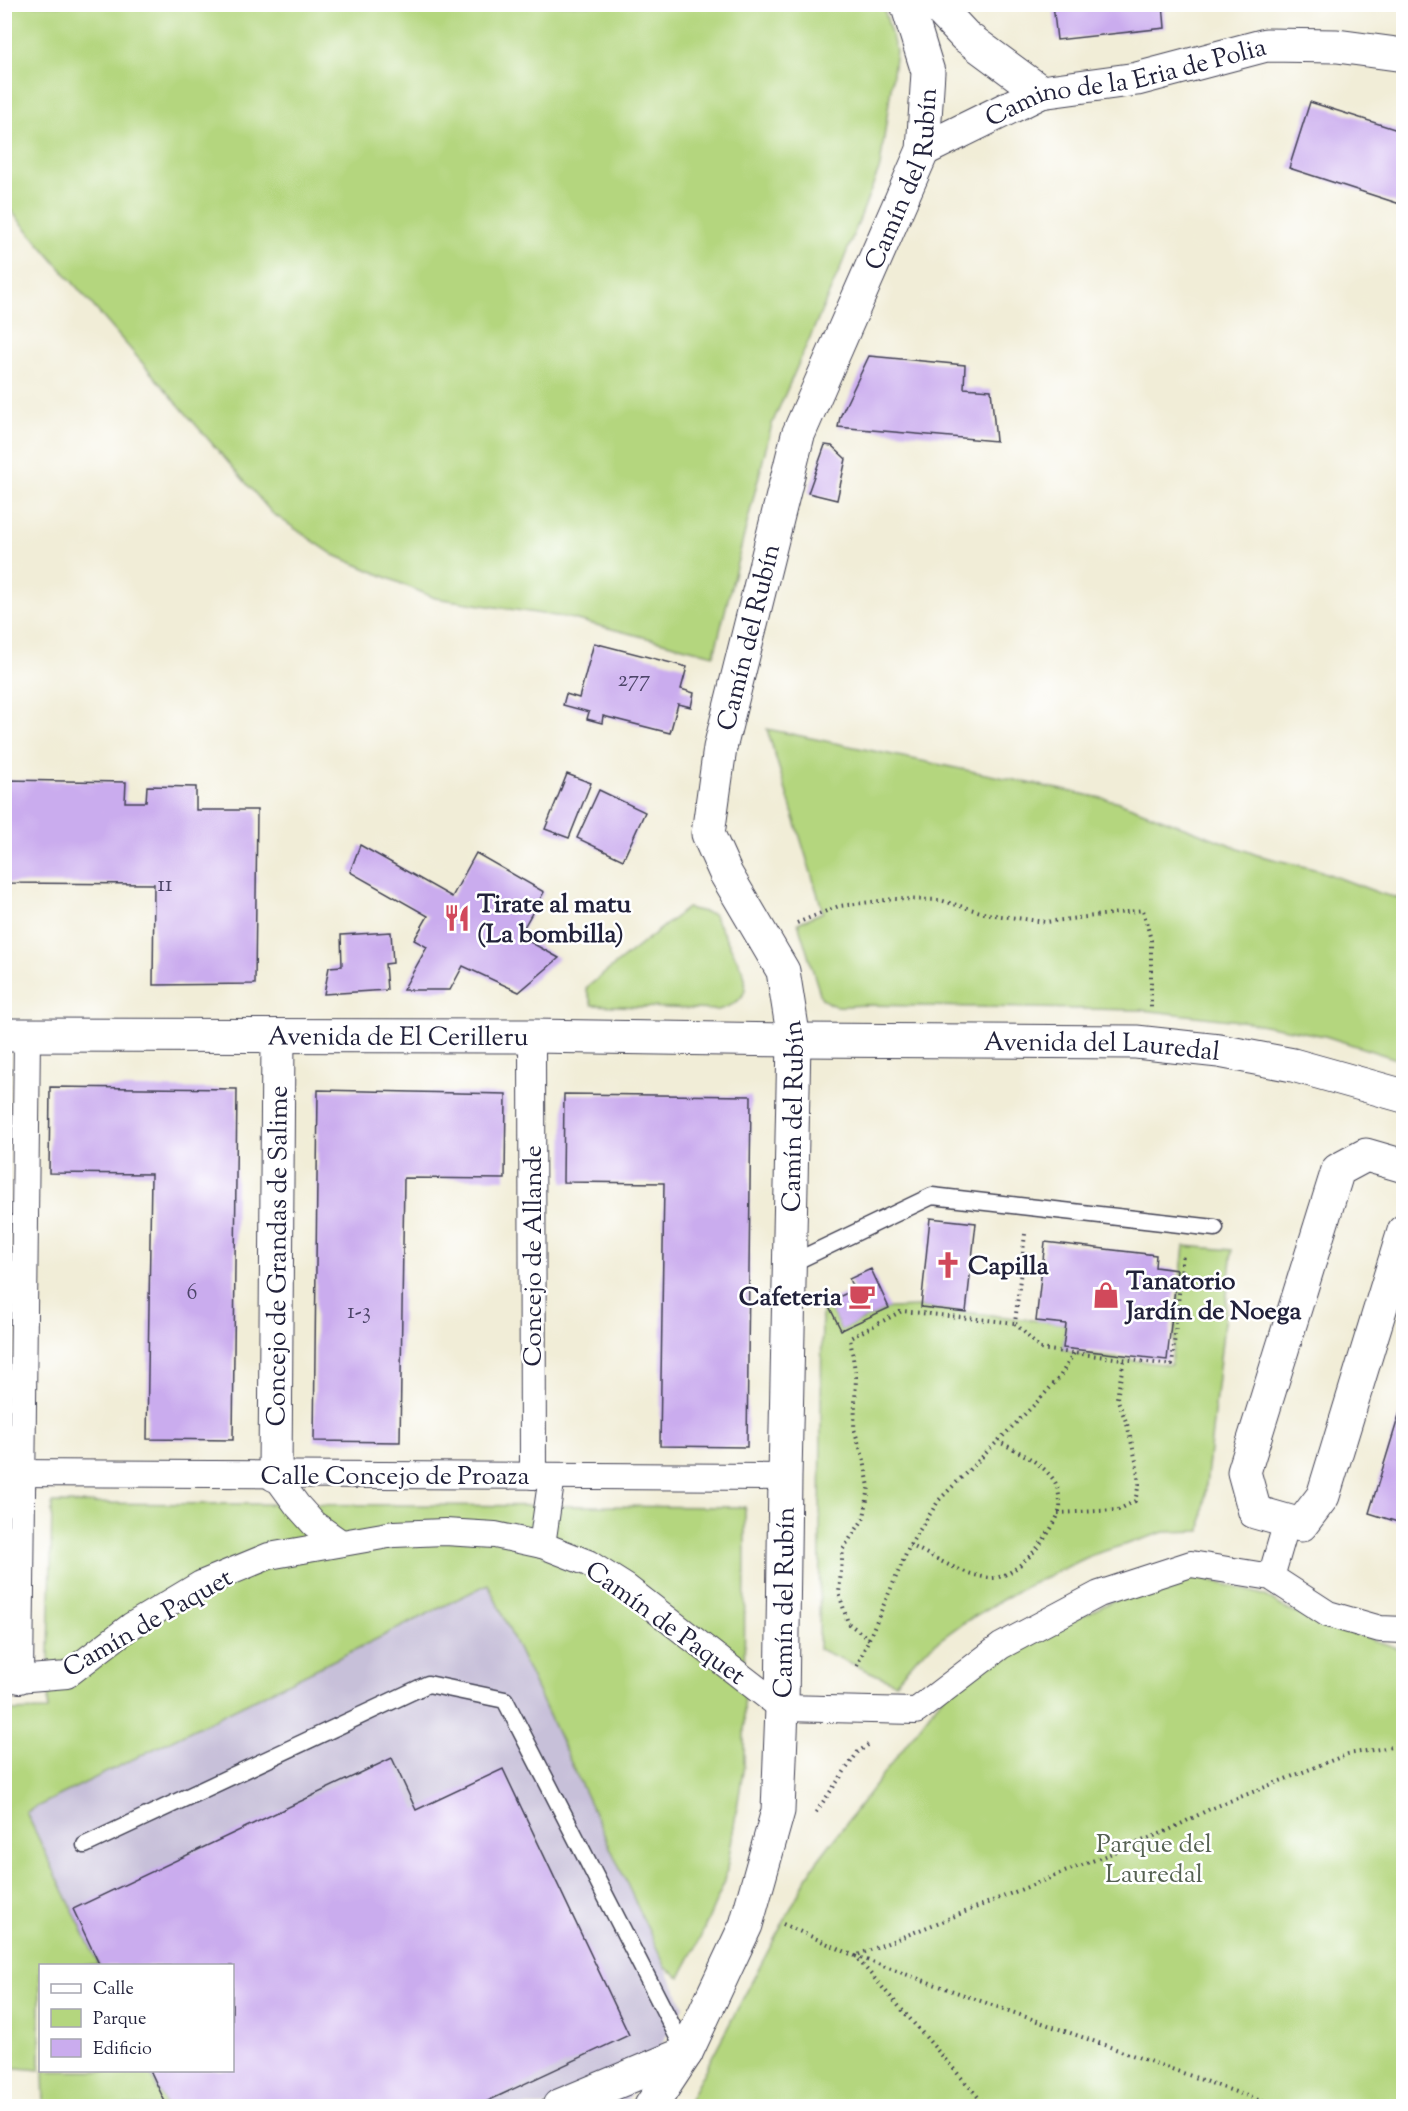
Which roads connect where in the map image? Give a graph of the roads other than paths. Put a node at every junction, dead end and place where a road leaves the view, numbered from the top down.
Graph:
1 (907, 4) edge
2 (935, 4) edge
3 (1404, 55) edge
4 (1041, 92) junction
5 (923, 150) junction
6 (16, 1035) edge
7 (278, 1036) junction
8 (532, 1036) junction
9 (794, 1040) junction
10 (1404, 1096) edge
11 (1404, 1166) edge
12 (1215, 1228) dead end
13 (1404, 1231) edge
14 (790, 1264) junction
15 (13, 1473) edge
16 (275, 1474) junction
17 (542, 1476) junction
18 (785, 1477) junction
19 (1287, 1522) junction
20 (341, 1543) junction
21 (542, 1545) junction
22 (1271, 1577) junction
23 (1404, 1630) edge
24 (12, 1680) edge
25 (783, 1708) junction
26 (85, 1845) dead end
27 (686, 2053) junction
28 (560, 2106) edge
29 (651, 2106) edge

1 - 5 street, Camín del Rubín
2 - 4 street
3 - 4 street, Camino de la Eria de Polia
4 - 5 street, Camino de la Eria de Polia
5 - 9 street, Camín del Rubín
6 - 7 street, Avenida de El Cerilleru
6 - 15 street
7 - 8 street, Avenida de El Cerilleru
7 - 16 street, Concejo de Grandas de Salime
8 - 9 street, Avenida de El Cerilleru
8 - 17 street, Concejo de Allande
9 - 10 street, Avenida del Lauredal
9 - 14 street, Camín del Rubín
11 - 19 street
12 - 14 lane
13 - 19 street
14 - 18 street, Camín del Rubín
15 - 16 street, Calle Concejo de Proaza
15 - 24 street
16 - 17 street, Calle Concejo de Proaza
16 - 20 street
17 - 18 street, Calle Concejo de Proaza
17 - 21 street, Concejo de Allande
18 - 25 street, Camín del Rubín
19 - 22 street
20 - 21 street, Camín de Paquet
20 - 24 street, Camín de Paquet
21 - 25 street, Camín de Paquet
22 - 23 street
22 - 25 street
25 - 27 street, Camín del Rubín
26 - 27 lane
27 - 28 street
27 - 29 street, Camín del Rubín

